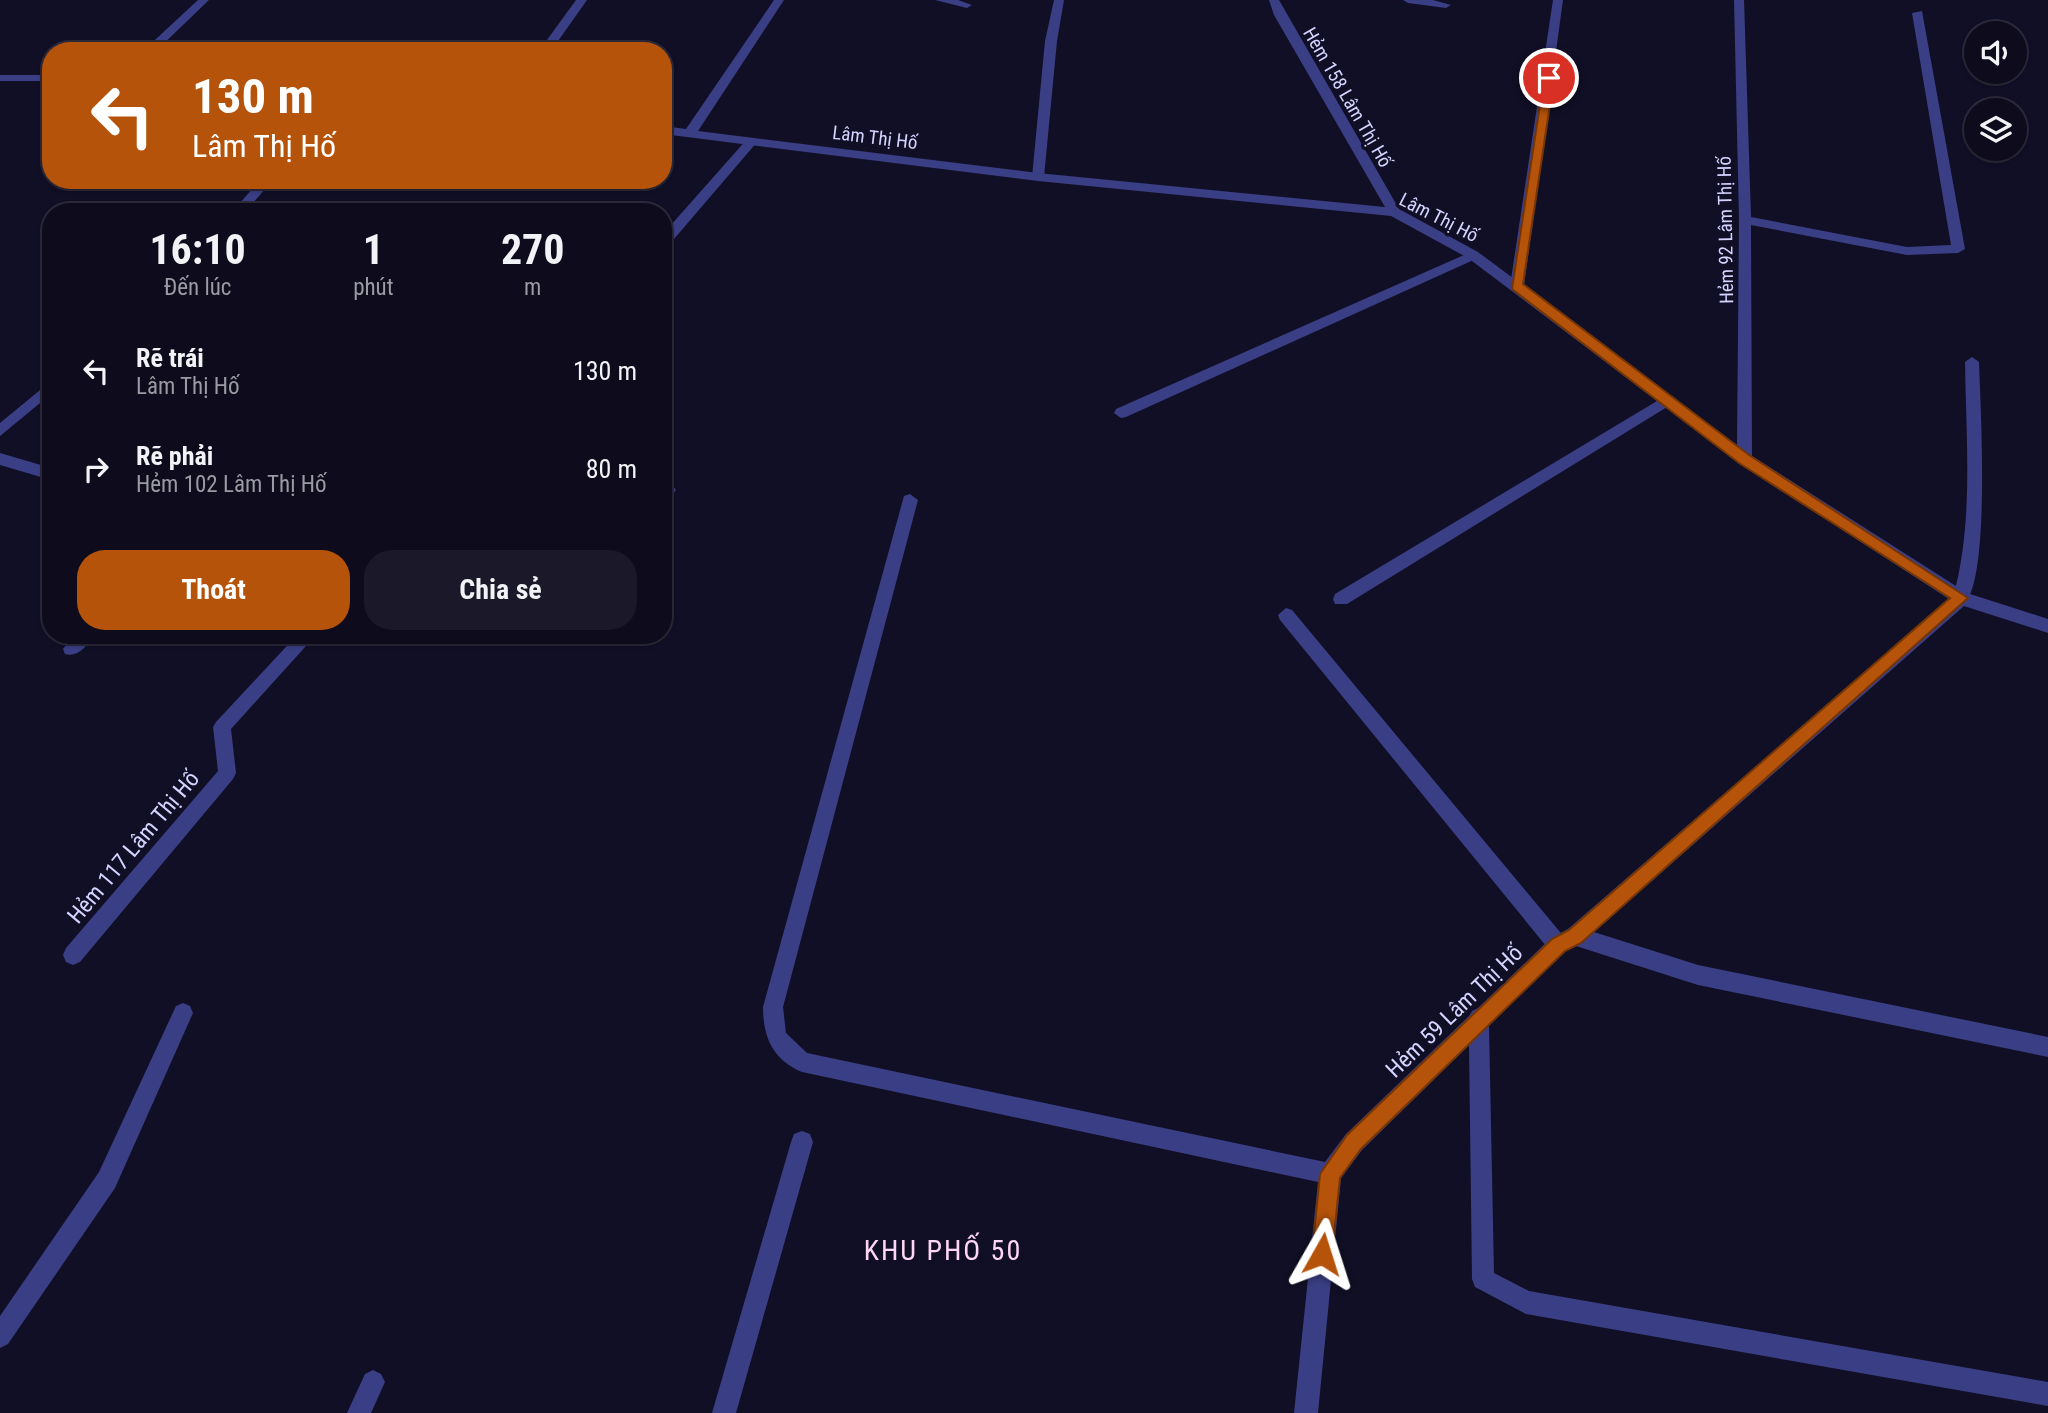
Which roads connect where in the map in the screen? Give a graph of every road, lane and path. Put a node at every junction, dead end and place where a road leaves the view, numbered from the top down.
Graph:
1 (204, 0) edge
2 (582, 0) edge
3 (779, 0) edge
4 (940, 0) edge
5 (1059, 0) edge
6 (1275, 0) edge
7 (1408, 0) edge
8 (1558, 0) edge
9 (1739, 0) edge
10 (967, 5) dead end
11 (1446, 5) dead end
12 (1918, 13) dead end
13 (159, 42) edge
14 (552, 42) edge
15 (0, 78) edge
16 (42, 78) edge
17 (672, 131) edge
18 (690, 133) junction
19 (752, 141) junction
20 (1038, 177) junction
21 (259, 189) edge
22 (247, 203) edge
23 (1394, 212) junction
24 (1745, 220) junction
25 (672, 233) edge
26 (1473, 255) junction
27 (1517, 286) junction
28 (1972, 362) dead end
29 (42, 395) edge
30 (1667, 400) junction
31 (1121, 413) dead end
32 (0, 431) edge
33 (0, 459) edge
34 (1744, 459) junction
35 (42, 471) edge
36 (909, 500) dead end
37 (1961, 598) junction
38 (1341, 599) dead end
39 (1286, 615) dead end
40 (2048, 626) edge
41 (76, 644) edge
42 (300, 644) edge
43 (71, 649) dead end
44 (1567, 941) junction
45 (73, 955) dead end
46 (183, 1013) dead end
47 (1479, 1018) junction
48 (2048, 1046) edge
49 (802, 1142) dead end
50 (1330, 1174) junction
51 (0, 1336) edge
52 (373, 1382) dead end
53 (2048, 1394) edge
54 (359, 1413) edge
55 (723, 1413) edge
56 (1306, 1413) edge

1 - 13 street
2 - 14 street
3 - 18 street
4 - 10 street
5 - 20 street
6 - 23 street, Hẻm 158 Lâm Thị Hố
7 - 11 street
8 - 27 street
9 - 24 street, Hẻm 92 Lâm Thị Hố
12 - 24 street
15 - 16 street
17 - 18 street, Lâm Thị Hố
18 - 19 street, Lâm Thị Hố
19 - 20 street, Lâm Thị Hố
19 - 25 street
20 - 23 street, Lâm Thị Hố
21 - 22 street
23 - 26 street, Lâm Thị Hố
24 - 34 street, Hẻm 92 Lâm Thị Hố
26 - 27 street, Lâm Thị Hố
26 - 31 street
27 - 30 street, Lâm Thị Hố
28 - 37 street
29 - 32 street
30 - 34 street, Lâm Thị Hố
30 - 38 street
33 - 35 street
34 - 37 street, Lâm Thị Hố
36 - 50 street
37 - 40 street, Lâm Thị Hố
37 - 44 street, Hẻm 59 Lâm Thị Hố
39 - 44 street
41 - 43 street
42 - 45 street, Hẻm 117 Lâm Thị Hố
44 - 47 street, Hẻm 59 Lâm Thị Hố
44 - 48 street
46 - 51 street
47 - 50 street, Hẻm 59 Lâm Thị Hố
47 - 53 street
49 - 55 street
50 - 56 street
52 - 54 street

